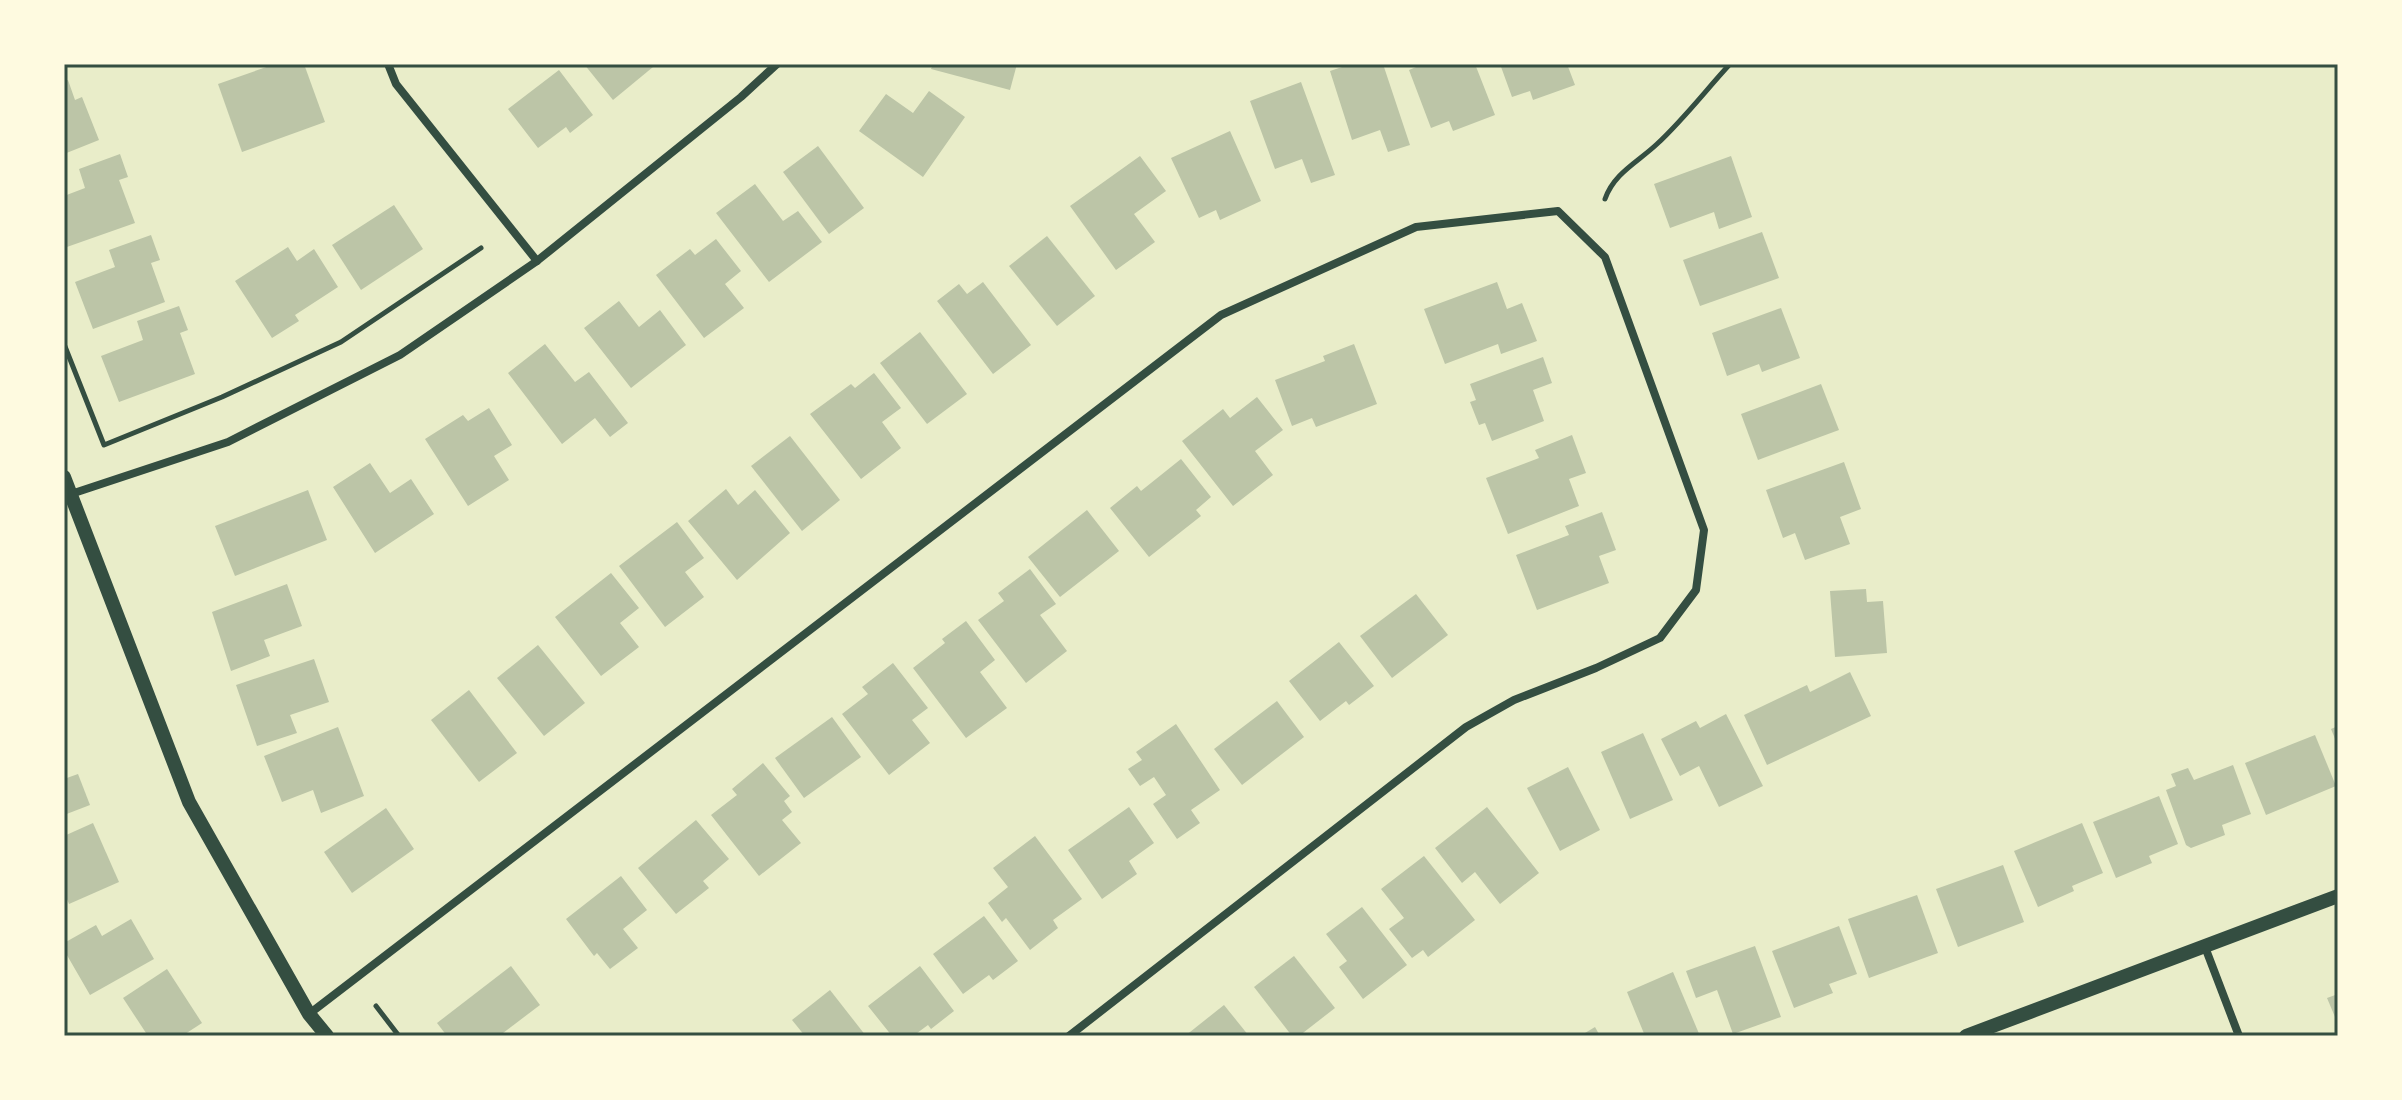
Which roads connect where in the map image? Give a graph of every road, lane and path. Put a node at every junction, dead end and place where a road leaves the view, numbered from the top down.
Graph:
1 (388, 64) edge
2 (777, 64) edge
3 (1730, 64) edge
4 (1605, 199) dead end
5 (481, 248) dead end
6 (537, 261) junction
7 (64, 344) edge
8 (64, 477) edge
9 (71, 494) junction
10 (2338, 896) edge
11 (2205, 947) junction
12 (376, 1006) dead end
13 (309, 1014) junction
14 (327, 1036) edge
15 (399, 1036) edge
16 (1069, 1036) edge
17 (1966, 1036) edge
18 (2239, 1036) edge

1 - 6 street
2 - 6 street
3 - 4 path
5 - 7 path
6 - 9 street
8 - 9 street
9 - 13 street
10 - 11 street
11 - 17 street
11 - 18 street
12 - 15 path
13 - 14 street
13 - 16 street

